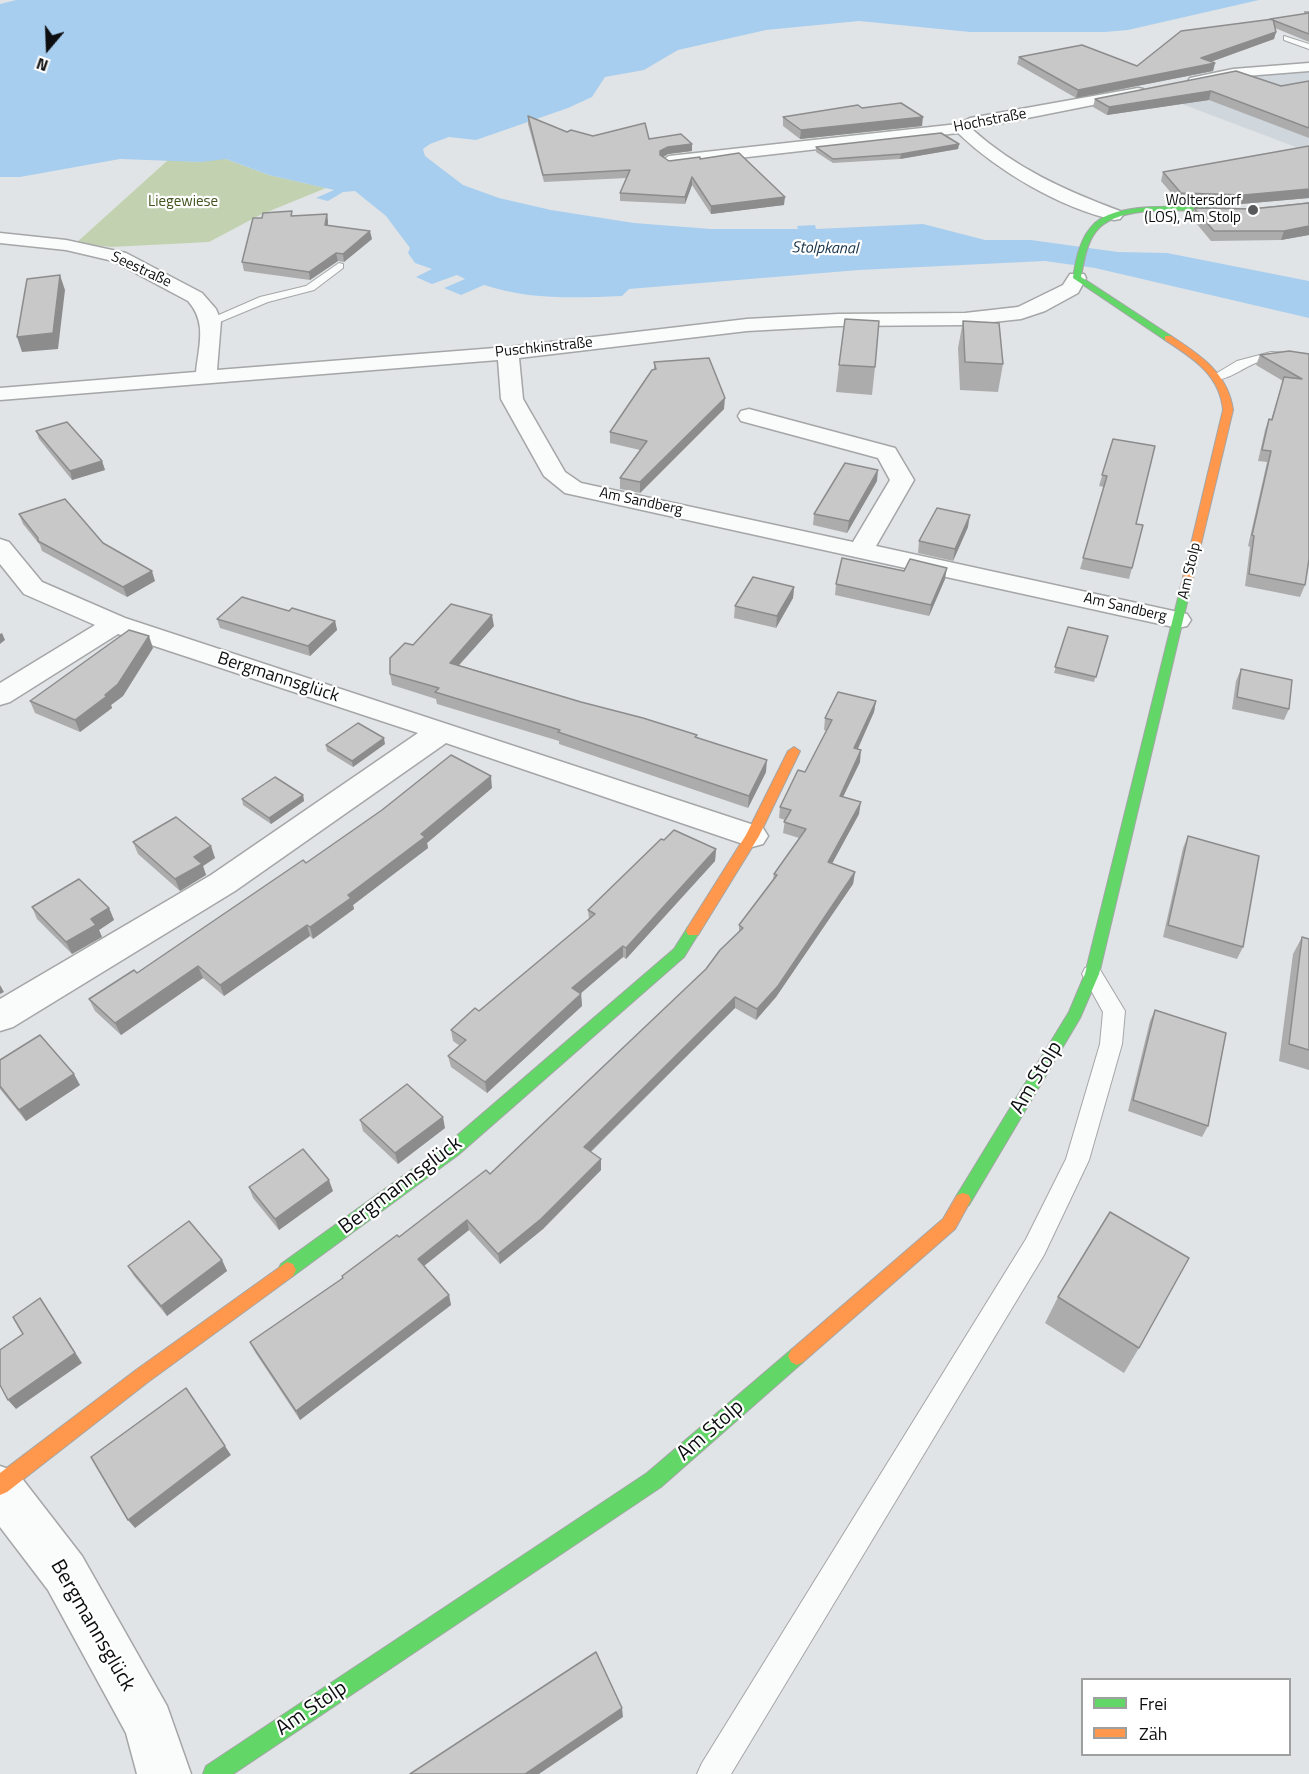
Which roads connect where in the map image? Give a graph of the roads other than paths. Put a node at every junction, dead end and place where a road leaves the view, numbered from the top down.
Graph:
1 (1287, 38) edge
2 (1309, 47) edge
3 (1309, 67) edge
4 (1177, 84) edge
5 (1155, 89) edge
6 (962, 128) junction
7 (669, 161) edge
8 (1309, 205) edge
9 (1114, 215) junction
10 (0, 238) edge
11 (339, 266) edge
12 (1078, 275) junction
13 (211, 321) junction
14 (508, 353) junction
15 (1309, 358) edge
16 (1218, 376) junction
17 (206, 378) junction
18 (0, 394) edge
19 (749, 416) dead end
20 (0, 547) edge
21 (861, 550) junction
22 (1178, 620) junction
23 (115, 624) junction
24 (0, 696) edge
25 (442, 731) junction
26 (794, 751) dead end
27 (752, 836) junction
28 (1092, 974) junction
29 (0, 1017) edge
30 (0, 1487) edge
31 (164, 1774) edge
32 (214, 1774) edge
33 (713, 1774) edge

1 - 2 lane
3 - 4 street
5 - 6 street, Hochstraße
6 - 7 street, Hochstraße
6 - 9 street
8 - 9 main road
9 - 12 main road
10 - 13 street, Seestraße
11 - 13 lane
12 - 14 street, Puschkinstraße
12 - 16 main road
13 - 17 street
14 - 17 street, Puschkinstraße
14 - 21 street, Am Sandberg
15 - 16 lane
16 - 22 main road, Am Stolp
17 - 18 street, Puschkinstraße
19 - 21 street
20 - 23 street, Bergmannsglück
21 - 22 street, Am Sandberg
22 - 28 main road, Am Stolp
23 - 24 street
23 - 25 street, Bergmannsglück
25 - 27 street, Bergmannsglück
25 - 29 street
26 - 27 main road, Bergmannsglück
27 - 30 main road, Bergmannsglück
28 - 32 main road, Am Stolp
28 - 33 lane
30 - 31 street, Bergmannsglück

